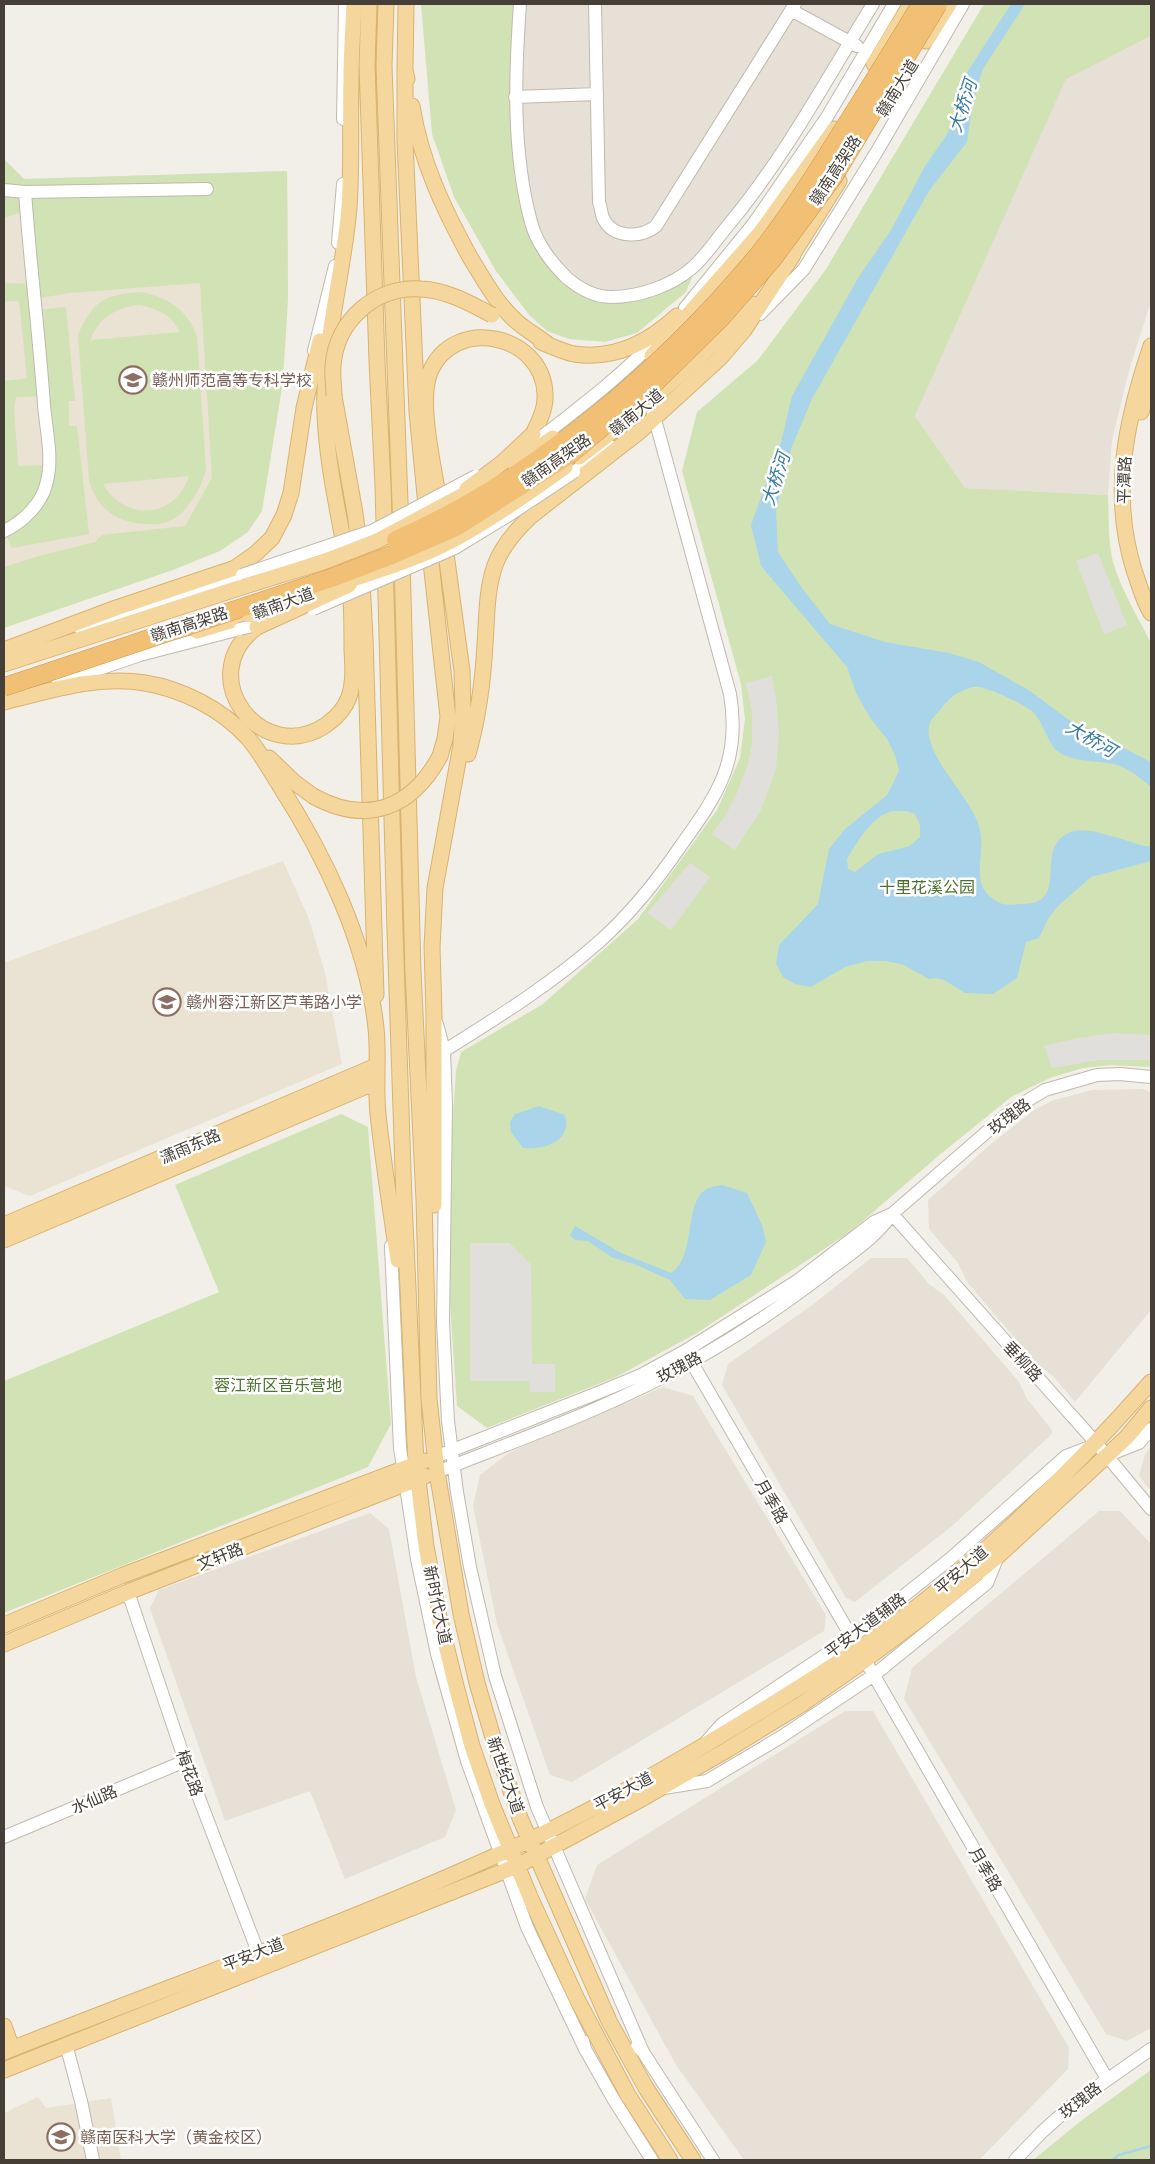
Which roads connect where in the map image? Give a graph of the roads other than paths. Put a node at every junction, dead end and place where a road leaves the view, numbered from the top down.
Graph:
1 (344, 4) edge
2 (354, 4) edge
3 (369, 4) edge
4 (386, 4) edge
5 (406, 4) edge
6 (520, 4) edge
7 (595, 4) edge
8 (873, 4) edge
9 (894, 4) edge
10 (910, 4) edge
11 (921, 4) edge
12 (938, 4) edge
13 (949, 4) edge
14 (963, 4) edge
15 (793, 7) edge
16 (850, 41) junction
17 (866, 51) junction
18 (405, 70) junction
19 (597, 94) junction
20 (515, 97) junction
21 (207, 189) dead end
22 (4, 190) edge
23 (25, 192) junction
24 (761, 232) junction
25 (793, 255) junction
26 (336, 295) junction
27 (684, 309) junction
28 (744, 330) junction
29 (550, 346) junction
30 (1151, 346) edge
31 (1151, 380) edge
32 (653, 415) junction
33 (545, 435) junction
34 (502, 463) junction
35 (574, 472) junction
36 (429, 515) junction
37 (4, 531) edge
38 (243, 581) junction
39 (1151, 587) edge
40 (1151, 613) edge
41 (257, 622) junction
42 (4, 644) edge
43 (4, 651) edge
44 (4, 664) edge
45 (4, 676) edge
46 (4, 687) edge
47 (4, 696) edge
48 (4, 702) edge
49 (248, 738) junction
50 (449, 816) junction
51 (413, 971) junction
52 (434, 1015) junction
53 (376, 1028) junction
54 (439, 1054) junction
55 (376, 1066) junction
56 (1151, 1077) edge
57 (376, 1082) junction
58 (388, 1186) junction
59 (892, 1214) junction
60 (4, 1234) edge
61 (411, 1353) junction
62 (428, 1354) junction
63 (688, 1357) junction
64 (1151, 1382) edge
65 (1151, 1408) edge
66 (1151, 1429) edge
67 (452, 1450) junction
68 (1101, 1450) junction
69 (436, 1464) junction
70 (454, 1465) junction
71 (410, 1474) junction
72 (1151, 1509) edge
73 (994, 1551) junction
74 (950, 1559) junction
75 (128, 1592) junction
76 (4, 1625) edge
77 (4, 1644) edge
78 (859, 1649) junction
79 (874, 1675) junction
80 (802, 1704) junction
81 (781, 1737) junction
82 (185, 1761) junction
83 (659, 1789) junction
84 (546, 1830) junction
85 (4, 1837) edge
86 (529, 1839) junction
87 (554, 1847) junction
88 (505, 1851) junction
89 (537, 1856) junction
90 (512, 1868) junction
91 (258, 1952) junction
92 (577, 1999) junction
93 (609, 2021) junction
94 (4, 2026) edge
95 (66, 2044) junction
96 (586, 2049) junction
97 (1151, 2049) edge
98 (8, 2050) edge
99 (643, 2052) junction
100 (4, 2070) edge
101 (1107, 2079) junction
102 (93, 2160) edge
103 (652, 2160) edge
104 (670, 2160) edge
105 (693, 2160) edge
106 (713, 2160) edge
107 (1015, 2160) edge

1 - 42 street
2 - 26 main road
3 - 61 main road
4 - 51 main road
5 - 18 main road
6 - 20 street
7 - 19 street
8 - 16 street
9 - 17 street
10 - 24 main road, 赣南大道
11 - 45 highway, 赣南高架路, bridge
12 - 46 highway, 赣南高架路, bridge
13 - 25 main road, 赣南大道
14 - 28 street
15 - 16 street
15 - 19 street
16 - 17 street
16 - 20 street
17 - 27 street
18 - 29 main road
18 - 49 main road, bridge
19 - 20 street
21 - 23 street
22 - 23 street
23 - 37 street
24 - 27 main road
24 - 33 main road, 赣南大道
25 - 28 main road
25 - 35 main road, 赣南大道
26 - 41 main road
26 - 43 main road
27 - 29 main road
27 - 33 street
28 - 32 main road
29 - 53 main road, bridge
30 - 40 main road, 平潭路
31 - 39 main road, 平潭路
32 - 35 main road
32 - 54 street
33 - 34 main road, bridge
33 - 36 main road, 赣南大道, bridge
33 - 50 main road
34 - 36 main road, bridge
34 - 38 street, bridge
35 - 41 main road, 赣南大道, bridge
35 - 41 street, bridge
35 - 50 main road
36 - 38 main road, 赣南大道, bridge
38 - 43 street
38 - 44 main road, 赣南大道
41 - 47 main road, 赣南大道
41 - 48 street, bridge
48 - 49 main road
49 - 53 main road
50 - 52 main road
51 - 52 main road
51 - 62 main road
52 - 54 main road
53 - 55 main road
54 - 62 main road
54 - 67 street
55 - 57 main road
55 - 60 main road, 潇雨东路
56 - 59 street, 玫瑰路
57 - 58 main road
57 - 60 main road, 潇雨东路
58 - 61 main road
58 - 71 street
59 - 63 street, 玫瑰路
59 - 68 street, 垂柳路
61 - 71 main road, 新时代大道
62 - 69 main road, 新世纪大道
63 - 67 street, 玫瑰路
63 - 70 street, 玫瑰路
63 - 78 street, 月季路
64 - 68 main road, 平安大道
65 - 68 main road, 平安大道
66 - 68 street, 平安大道辅路
67 - 69 street, 玫瑰路
67 - 70 street
68 - 72 street, 垂柳路
68 - 73 main road, 平安大道
68 - 74 street, 平安大道辅路
69 - 70 street, 玫瑰路
69 - 71 main road, 文轩路
69 - 86 main road, 新世纪大道
70 - 84 street
71 - 75 main road, 文轩路
71 - 76 main road, 文轩路
71 - 88 main road, 新时代大道
73 - 74 street
73 - 78 main road, 平安大道
73 - 79 street
74 - 78 street, 平安大道辅路
75 - 77 main road, 文轩路
75 - 82 street, 梅花路
78 - 79 street, 月季路
78 - 80 main road, 平安大道
78 - 84 main road, 平安大道
79 - 81 street
79 - 101 street, 月季路
80 - 81 street
80 - 83 main road, 平安大道
81 - 83 street
82 - 85 street, 水仙路
82 - 91 street, 梅花路
83 - 87 main road, 平安大道
84 - 86 main road, 平安大道
84 - 87 street
86 - 88 main road, 平安大道
86 - 89 main road, 新世纪大道
87 - 89 main road, 平安大道
87 - 99 street
88 - 90 main road
88 - 91 main road, 平安大道
89 - 90 main road, 平安大道
89 - 93 main road, 新世纪大道
90 - 92 main road
90 - 95 main road, 平安大道
90 - 96 street
91 - 98 main road, 平安大道
92 - 96 street
92 - 104 main road
93 - 99 street
93 - 105 main road, 新世纪大道
94 - 98 main road
95 - 100 main road, 平安大道
95 - 102 street
96 - 103 street
97 - 101 street, 玫瑰路
99 - 106 street
101 - 107 street, 玫瑰路

